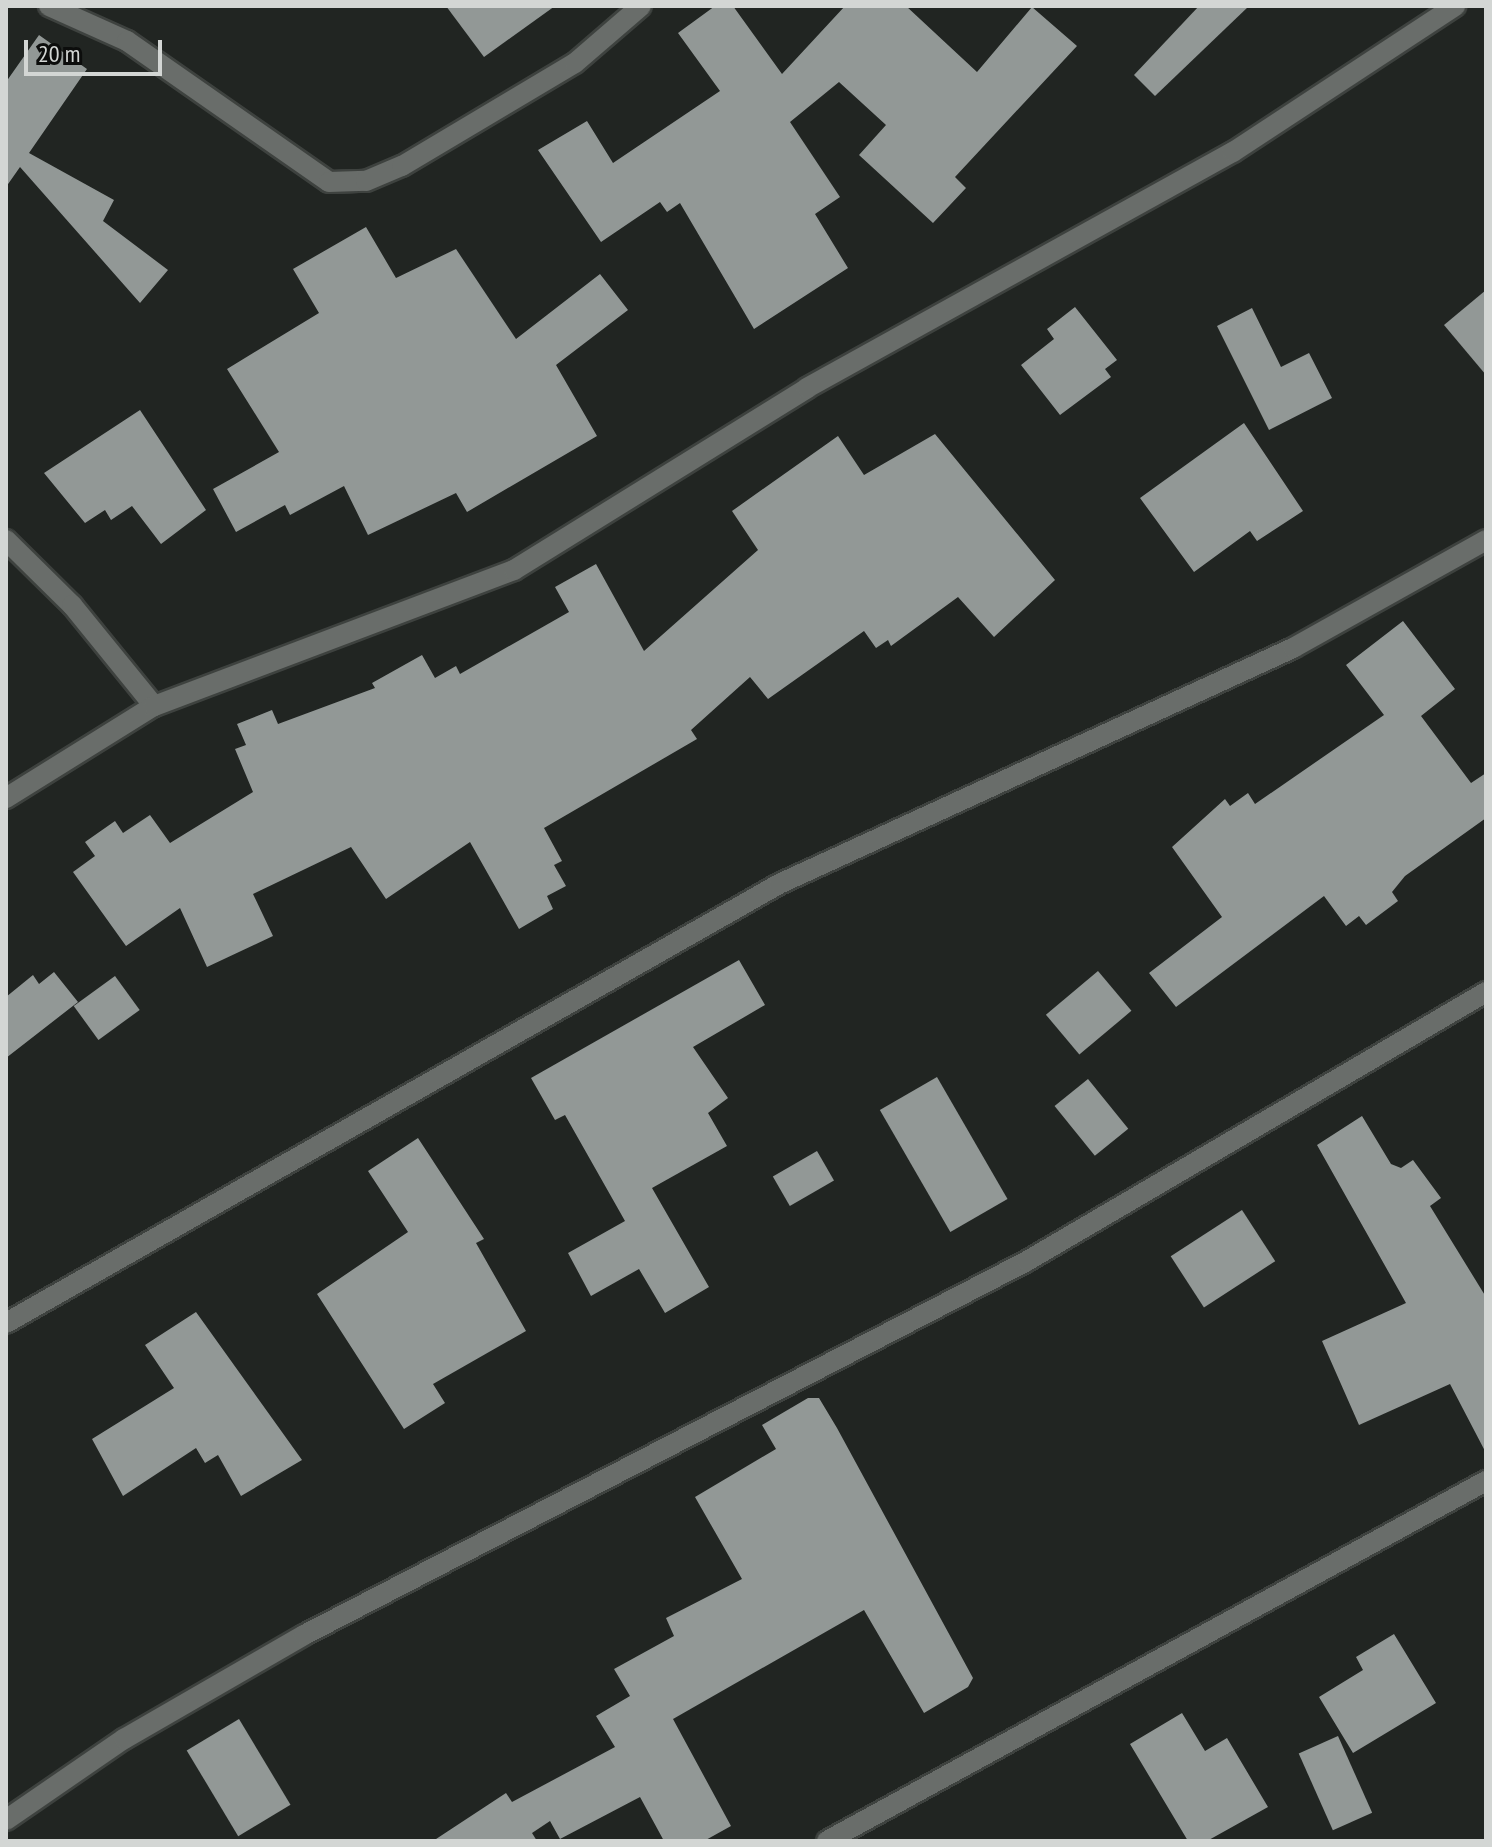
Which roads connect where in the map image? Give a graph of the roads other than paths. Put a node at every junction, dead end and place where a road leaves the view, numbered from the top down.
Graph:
1 (49, 6) edge
2 (641, 6) edge
3 (1455, 6) edge
4 (6, 540) edge
5 (1486, 540) edge
6 (154, 706) junction
7 (6, 798) edge
8 (1486, 992) edge
9 (6, 1323) edge
10 (1486, 1481) edge
11 (6, 1820) edge
12 (827, 1841) edge

1 - 2 street
3 - 6 street
4 - 6 street
5 - 9 street
6 - 7 street
8 - 11 street
10 - 12 street

